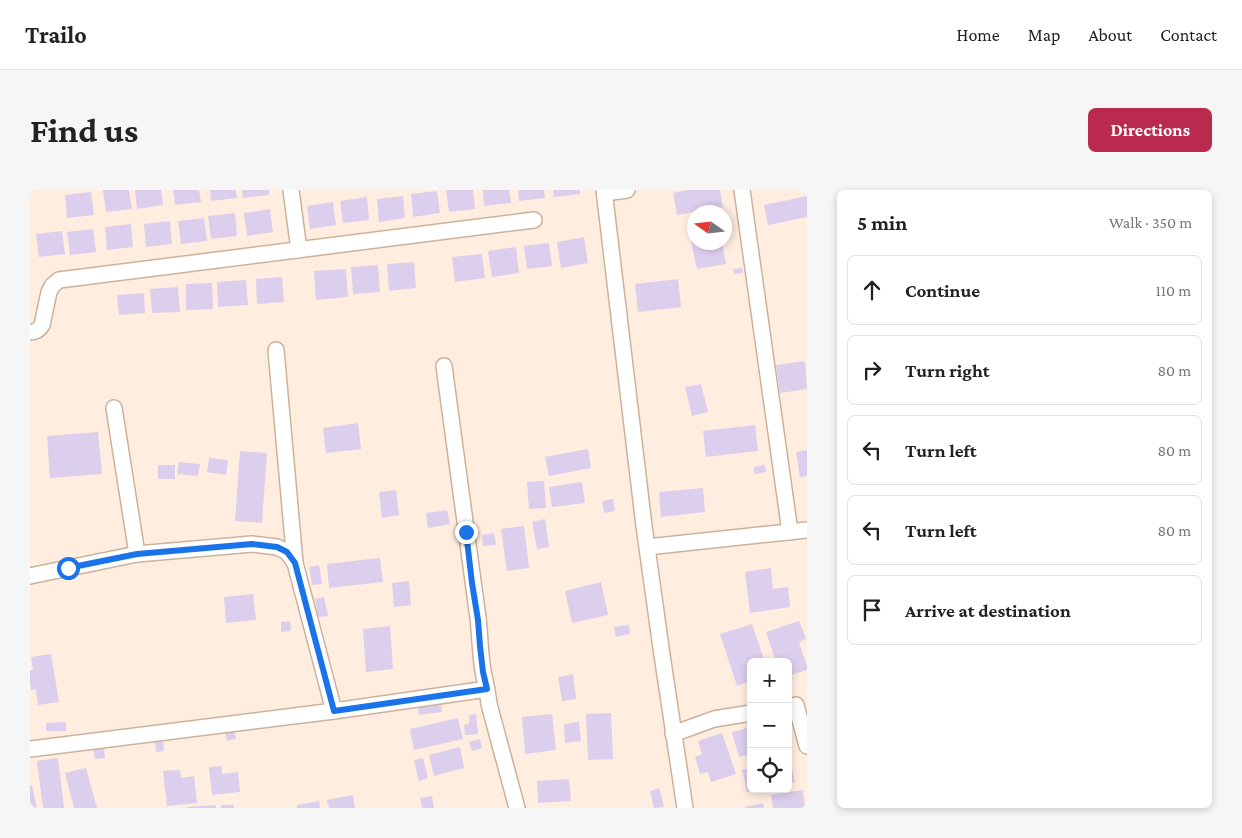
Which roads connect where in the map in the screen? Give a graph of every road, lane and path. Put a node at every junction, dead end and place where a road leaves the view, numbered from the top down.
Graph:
1 (291, 190) edge
2 (628, 190) edge
3 (742, 190) edge
4 (605, 192) edge
5 (534, 220) dead end
6 (300, 250) junction
7 (30, 332) edge
8 (276, 350) dead end
9 (444, 366) dead end
10 (114, 408) dead end
11 (807, 530) edge
12 (790, 532) junction
13 (648, 548) junction
14 (137, 554) junction
15 (295, 563) junction
16 (30, 576) edge
17 (487, 689) junction
18 (797, 704) edge
19 (334, 711) junction
20 (747, 714) edge
21 (674, 734) junction
22 (807, 746) edge
23 (30, 748) edge
24 (517, 808) edge
25 (685, 808) edge

1 - 6 street
2 - 4 street
3 - 12 street
4 - 13 street
5 - 6 street
6 - 7 street
8 - 15 street
9 - 17 street
10 - 14 street
11 - 12 street
12 - 13 street
13 - 21 street
14 - 15 street
14 - 16 street
15 - 19 street
17 - 19 street
17 - 24 street
18 - 22 street
19 - 23 street
20 - 21 street
21 - 25 street

